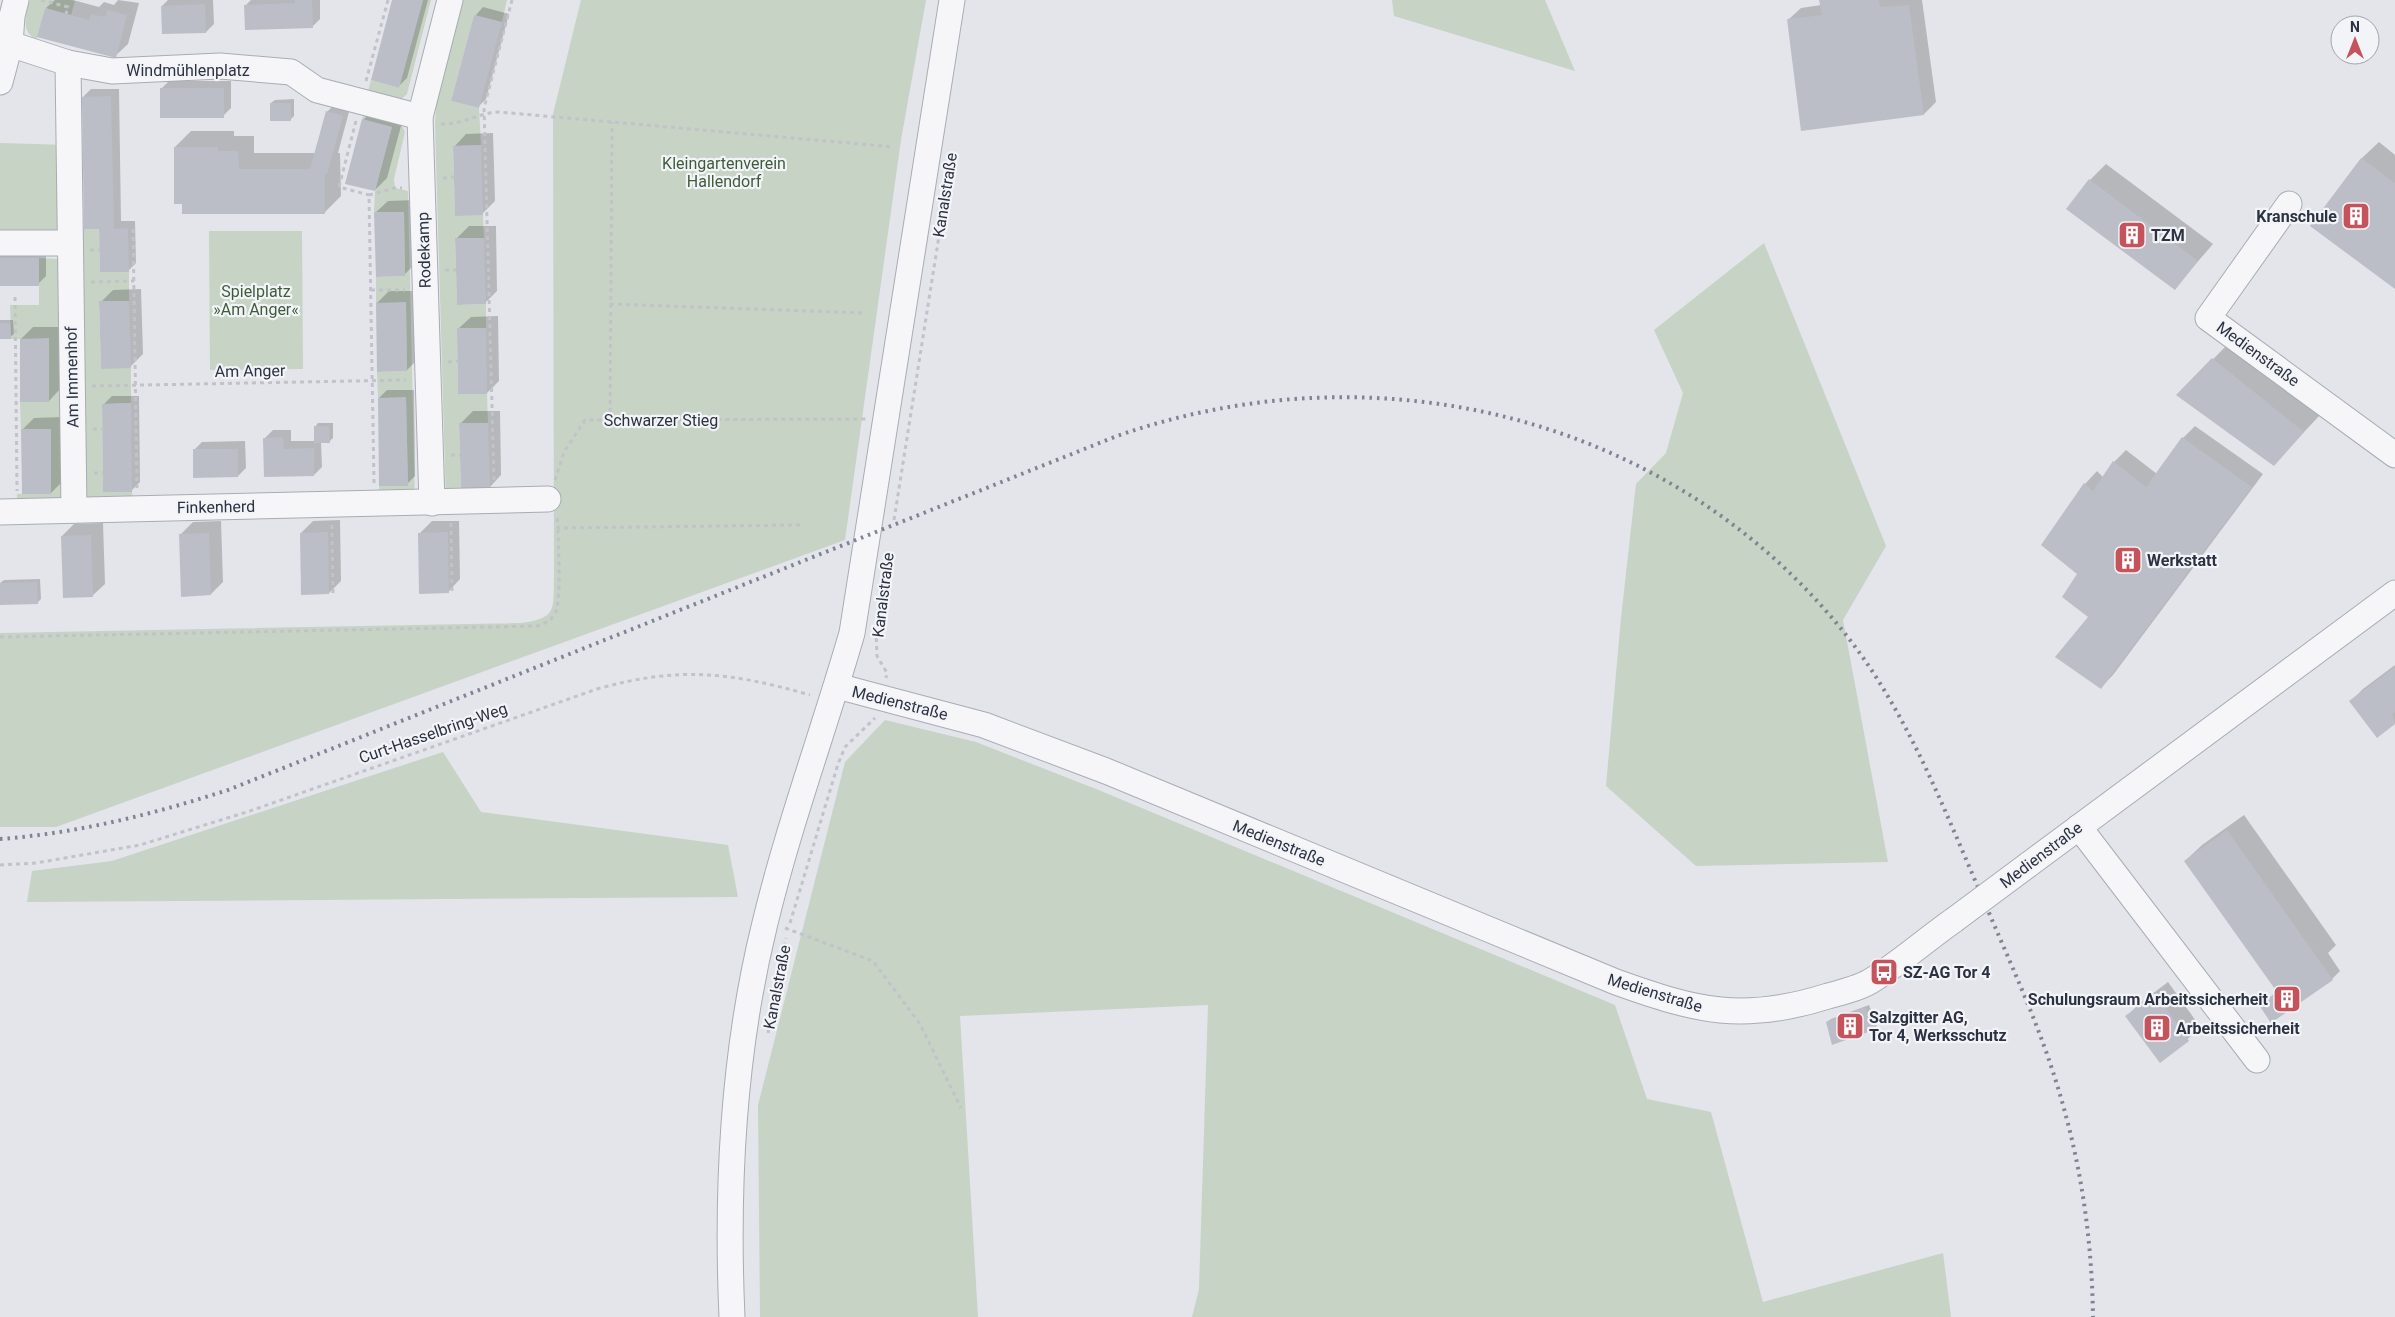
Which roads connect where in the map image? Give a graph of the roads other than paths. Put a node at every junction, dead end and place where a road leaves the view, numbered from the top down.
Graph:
1 (450, 0) edge
2 (952, 0) edge
3 (9, 10) edge
4 (10, 44) junction
5 (68, 63) junction
6 (0, 82) edge
7 (420, 117) junction
8 (2289, 204) dead end
9 (0, 243) edge
10 (70, 243) junction
11 (2395, 455) edge
12 (548, 499) road end
13 (441, 502) junction
14 (74, 510) junction
15 (9, 512) edge
16 (2395, 593) edge
17 (835, 694) junction
18 (2079, 828) junction
19 (2257, 1060) dead end
20 (732, 1317) edge

1 - 7 street, Rodekamp
2 - 17 street, Kanalstraße
3 - 4 street
4 - 5 street
4 - 6 street
5 - 7 street, Windmühlenplatz
5 - 10 street, Am Immenhof
7 - 13 street, Rodekamp
8 - 11 street, Medienstraße
9 - 10 street
10 - 14 street, Am Immenhof
12 - 13 street
13 - 14 street, Finkenherd
14 - 15 street, Finkenherd
16 - 18 street, Medienstraße
17 - 18 street, Medienstraße, bridge
17 - 20 street, Kanalstraße
18 - 19 street

